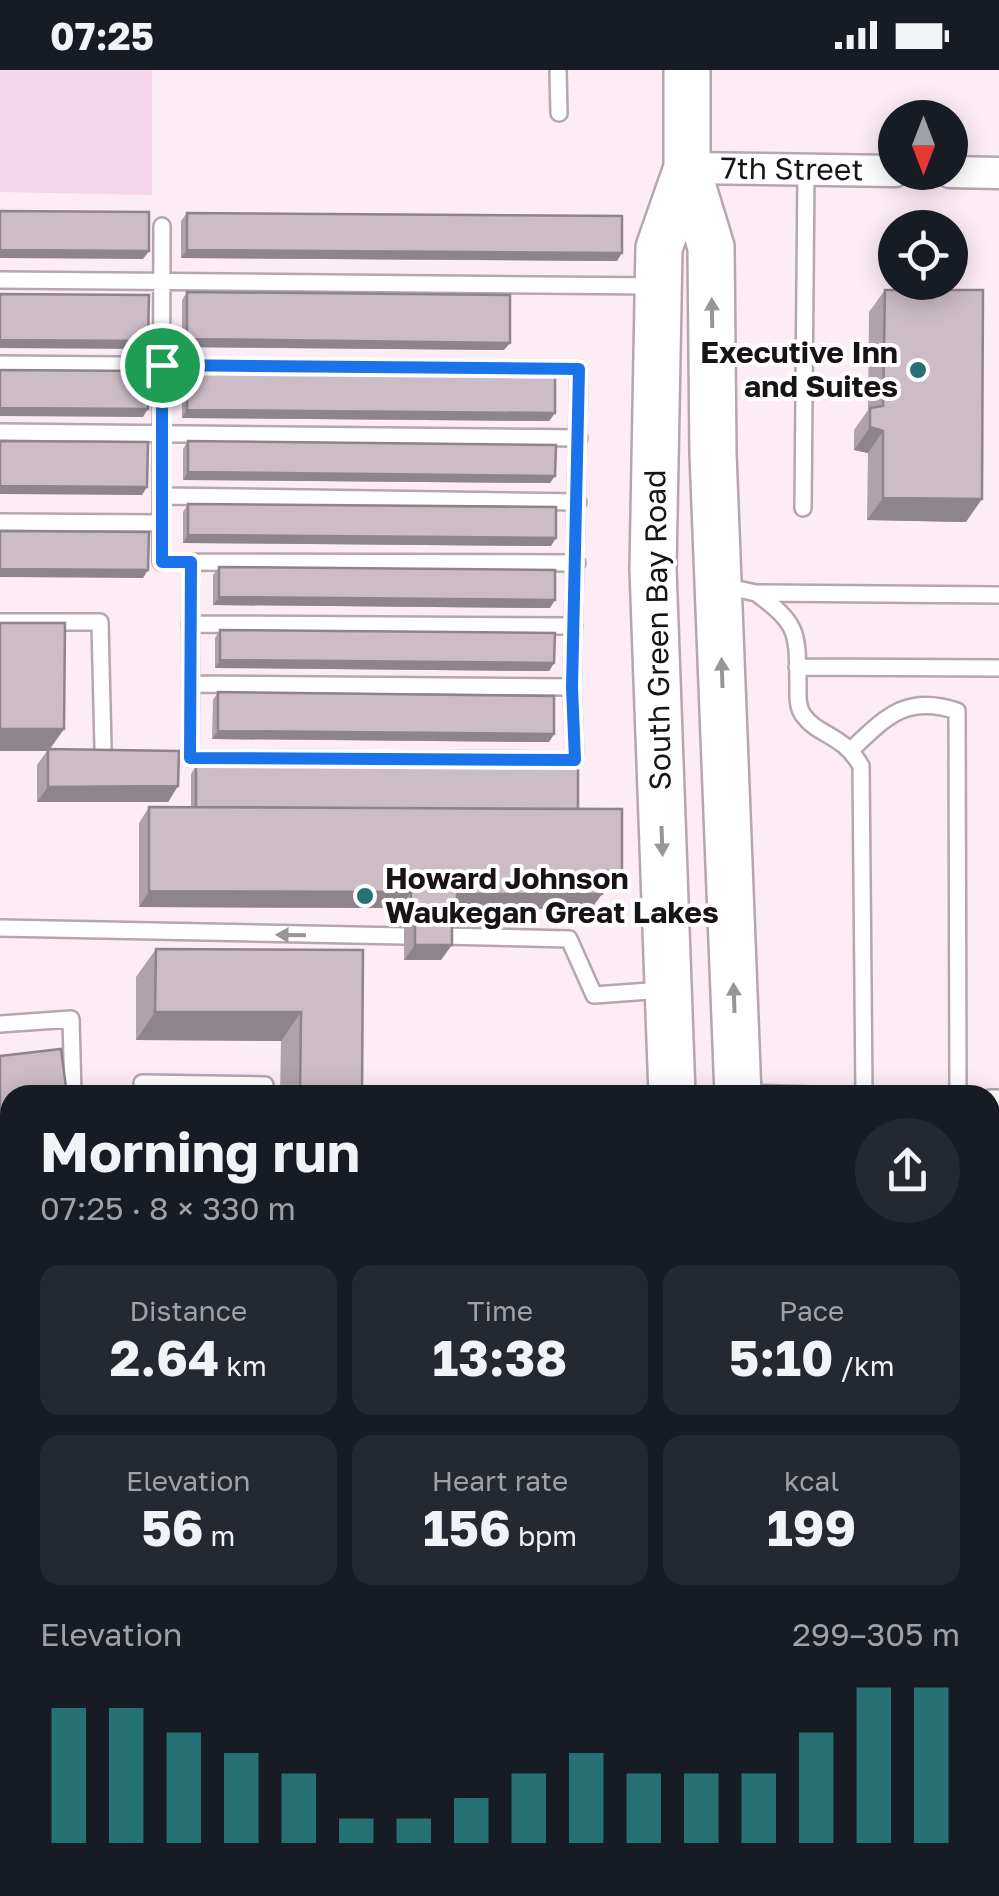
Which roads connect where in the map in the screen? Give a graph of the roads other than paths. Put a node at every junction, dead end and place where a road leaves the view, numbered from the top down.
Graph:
1 (558, 70) edge
2 (687, 70) edge
3 (559, 113) dead end
4 (687, 168) junction
5 (806, 170) junction
6 (878, 171) edge
7 (968, 172) edge
8 (999, 173) edge
9 (162, 226) dead end
10 (0, 280) edge
11 (162, 282) junction
12 (660, 286) junction
13 (0, 364) edge
14 (162, 365) junction
15 (0, 432) edge
16 (162, 434) junction
17 (579, 438) junction
18 (162, 496) junction
19 (578, 502) junction
20 (803, 508) dead end
21 (0, 522) edge
22 (162, 523) junction
23 (191, 562) junction
24 (577, 564) junction
25 (737, 589) junction
26 (999, 595) edge
27 (0, 622) edge
28 (190, 624) junction
29 (574, 626) junction
30 (797, 667) junction
31 (999, 668) edge
32 (190, 684) junction
33 (572, 687) junction
34 (103, 748) edge
35 (852, 749) junction
36 (0, 928) edge
37 (404, 936) dead end
38 (441, 936) edge
39 (668, 989) junction
40 (0, 1024) edge
41 (73, 1085) edge
42 (142, 1085) edge
43 (265, 1085) dead end
44 (672, 1085) edge
45 (738, 1085) edge
46 (864, 1085) edge
47 (958, 1085) edge

1 - 3 lane
2 - 4 main road, South Green Bay Road
4 - 5 street, 7th Street
4 - 12 main road, South Green Bay Road
25 -> 4 main road, South Green Bay Road
5 - 6 street, 7th Street
5 - 20 lane
7 - 8 street
9 - 11 lane
10 - 11 lane
11 - 12 lane
11 - 14 lane
12 -> 39 main road, South Green Bay Road
13 - 14 lane
14 - 16 lane
14 - 17 lane
15 - 16 lane
16 - 17 lane
16 - 18 lane
17 - 19 lane
18 - 19 lane
18 - 22 lane
19 - 24 lane
21 - 22 lane
22 - 23 lane
23 - 24 lane
23 - 28 lane
24 - 29 lane
25 - 26 lane
25 - 30 lane
45 -> 25 main road, South Green Bay Road
27 - 34 lane
28 - 29 lane
28 - 32 lane
29 - 33 lane
30 - 31 lane
30 - 35 lane
32 - 33 lane
32 - 33 lane
35 - 46 lane
35 - 47 lane
37 -> 36 lane
38 - 39 lane
39 - 44 main road, South Green Bay Road
40 - 41 lane
42 - 43 lane

